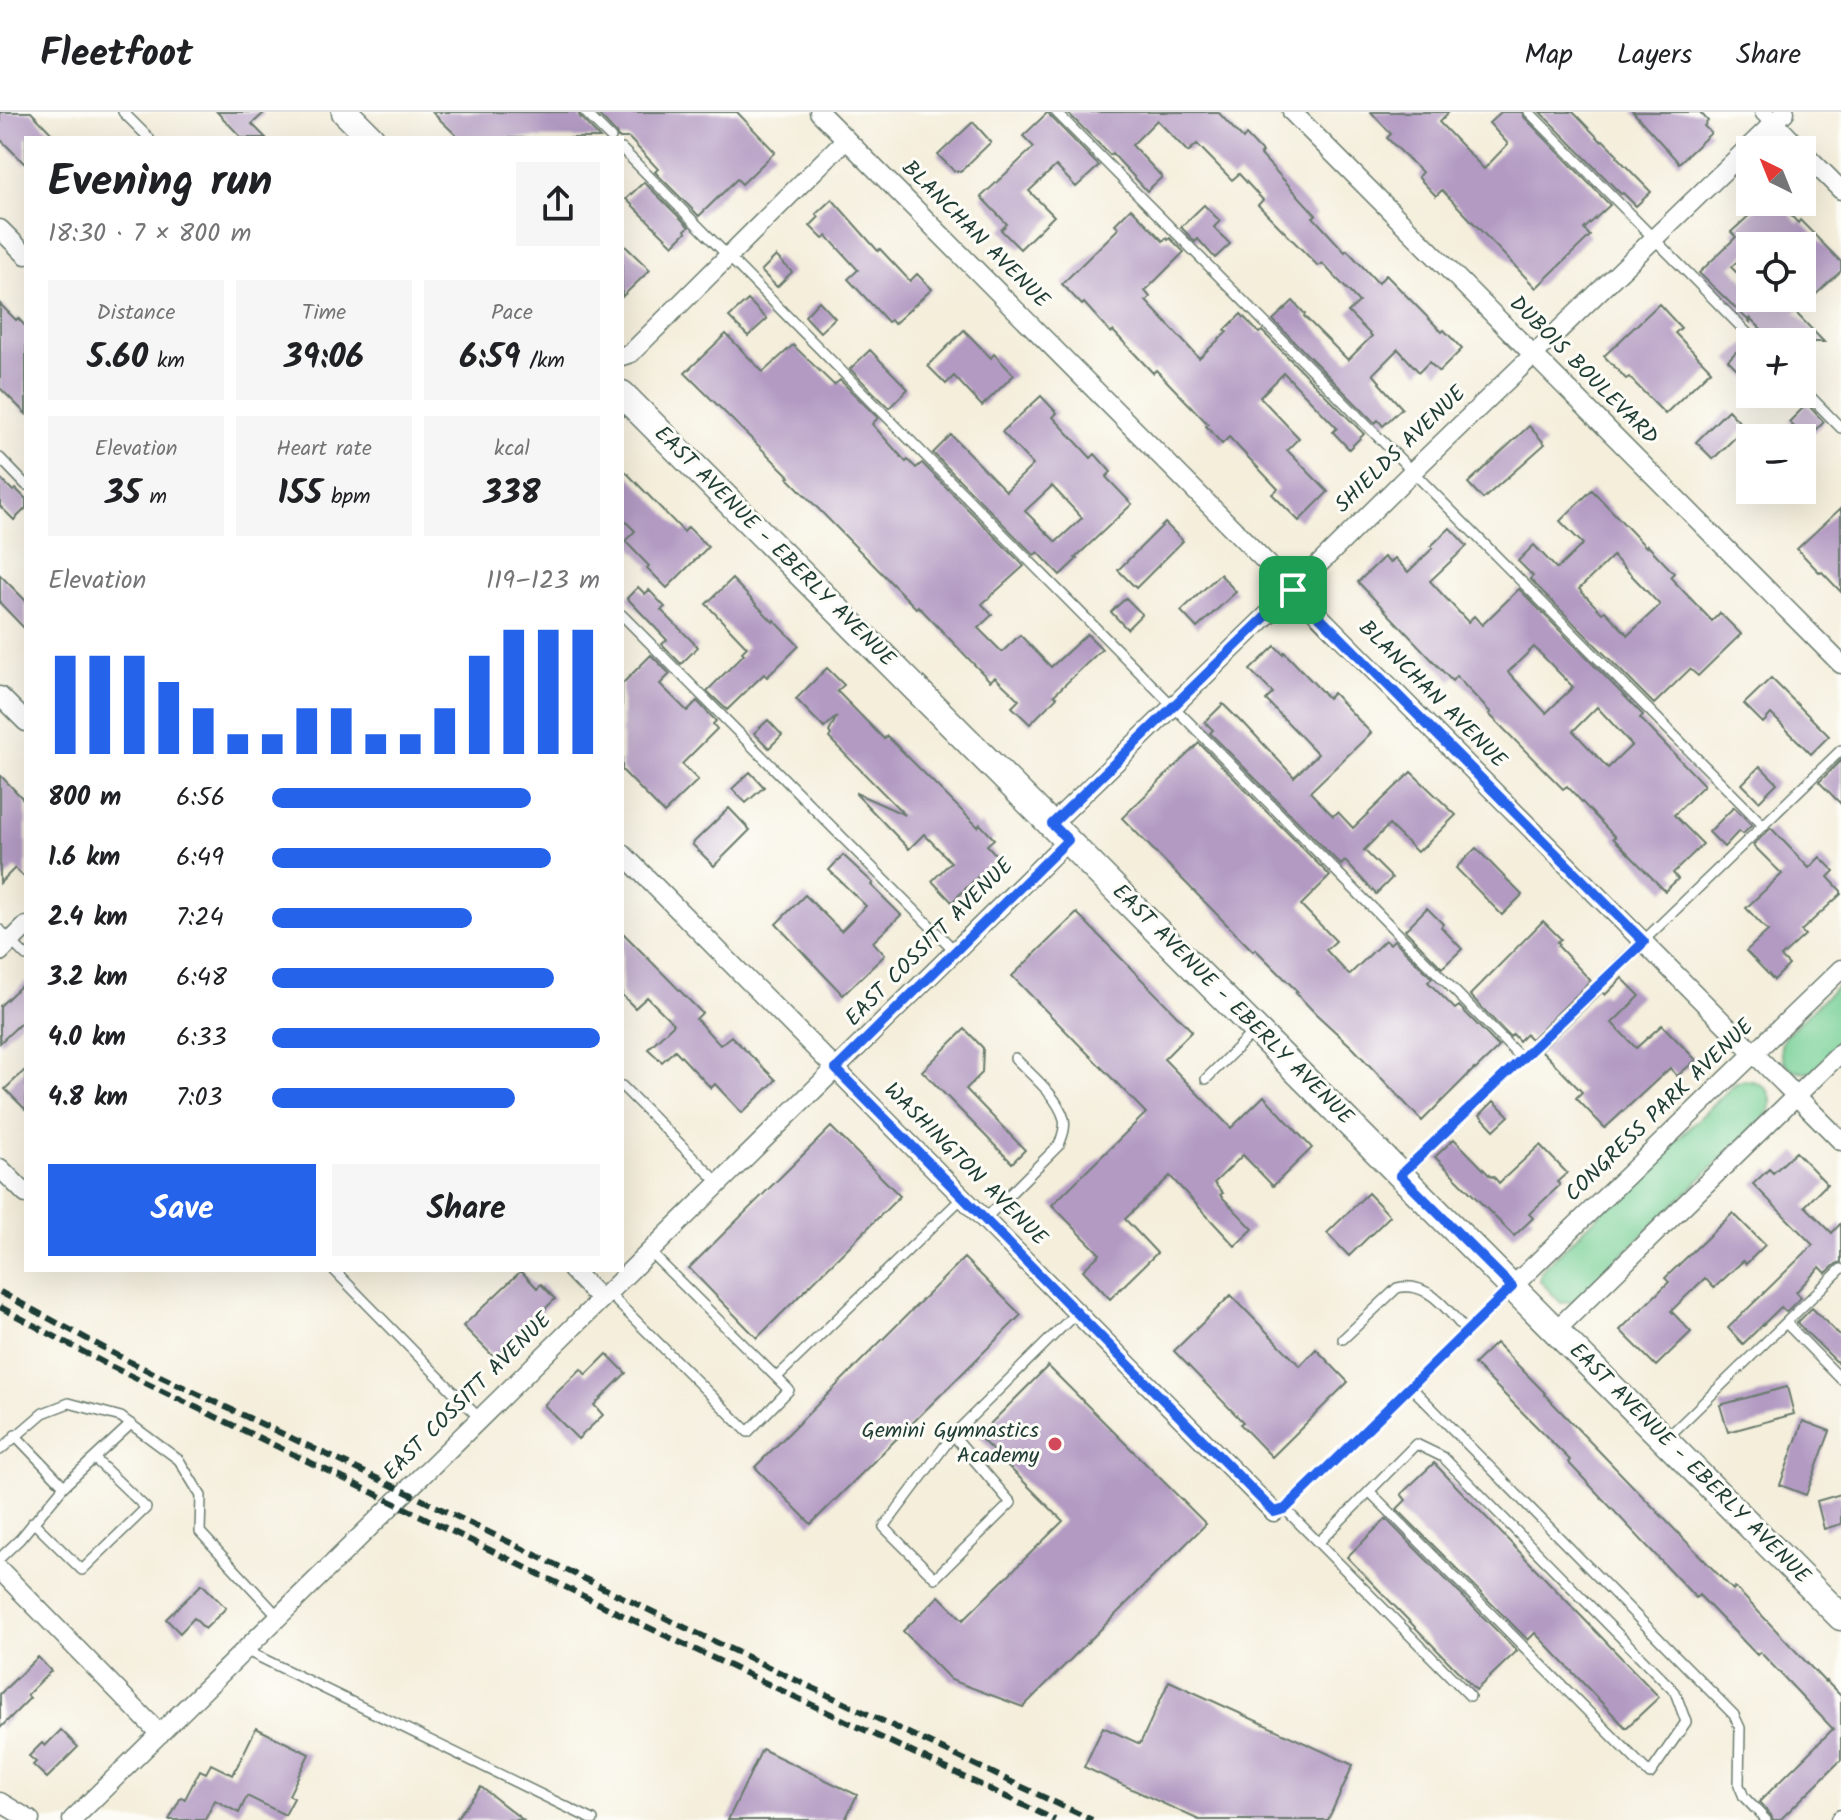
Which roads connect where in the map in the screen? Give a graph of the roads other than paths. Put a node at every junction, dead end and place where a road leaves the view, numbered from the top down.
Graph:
1 (123, 112) edge
2 (345, 112) edge
3 (585, 112) edge
4 (820, 112) edge
5 (1056, 112) edge
6 (1292, 112) edge
7 (1529, 112) edge
8 (1774, 115) edge
9 (147, 136) edge
10 (369, 136) edge
11 (609, 136) edge
12 (1791, 136) edge
13 (846, 139) junction
14 (624, 151) edge
15 (1816, 164) edge
16 (1841, 190) edge
17 (0, 229) edge
18 (1655, 238) junction
19 (24, 253) edge
20 (728, 256) junction
21 (1742, 328) edge
22 (624, 355) edge
23 (1533, 355) junction
24 (624, 396) edge
25 (1816, 402) edge
26 (1841, 428) edge
27 (0, 458) edge
28 (1413, 471) junction
29 (24, 483) edge
30 (1293, 590) junction
31 (624, 617) edge
32 (1841, 664) edge
33 (0, 696) edge
34 (1173, 705) junction
35 (24, 720) edge
36 (1841, 750) edge
37 (1764, 826) junction
38 (1060, 832) junction
39 (624, 855) edge
40 (24, 927) edge
41 (4, 941) edge
42 (1644, 942) junction
43 (955, 951) junction
44 (24, 955) edge
45 (1841, 969) edge
46 (1256, 1029) junction
47 (1754, 1052) junction
48 (1841, 1052) edge
49 (1015, 1058) dead end
50 (1522, 1059) junction
51 (836, 1069) junction
52 (1206, 1079) dead end
53 (624, 1088) edge
54 (1796, 1095) junction
55 (1841, 1141) edge
56 (0, 1168) edge
57 (1400, 1175) junction
58 (719, 1183) junction
59 (24, 1192) edge
60 (963, 1197) junction
61 (985, 1219) junction
62 (650, 1252) junction
63 (1841, 1269) edge
64 (336, 1272) edge
65 (575, 1272) edge
66 (1512, 1287) junction
67 (605, 1296) junction
68 (1077, 1312) junction
69 (1786, 1323) junction
70 (1555, 1331) junction
71 (1467, 1332) junction
72 (1343, 1339) dead end
73 (777, 1377) junction
74 (1841, 1379) edge
75 (1410, 1386) junction
76 (480, 1419) junction
77 (131, 1424) junction
78 (15, 1435) junction
79 (953, 1435) junction
80 (1665, 1440) junction
81 (0, 1450) edge
82 (95, 1459) junction
83 (64, 1486) junction
84 (1369, 1491) junction
85 (1280, 1510) junction
86 (33, 1522) junction
87 (1319, 1542) junction
88 (0, 1558) edge
89 (0, 1570) edge
90 (279, 1617) junction
91 (1841, 1617) edge
92 (245, 1650) junction
93 (1470, 1696) dead end
94 (160, 1734) junction
95 (0, 1802) edge
96 (30, 1820) edge
97 (72, 1820) edge
98 (593, 1820) edge
99 (1766, 1820) edge

1 - 9 lane
2 - 10 main road
3 - 11 lane
4 - 13 street, BLANCHAN AVENUE
5 - 28 lane
6 - 23 street, DUBOIS BOULEVARD
7 - 18 lane
8 - 12 street
8 - 18 street, SHIELDS AVENUE
13 - 20 street
13 - 30 street, BLANCHAN AVENUE
14 - 20 lane
15 - 16 street
17 - 19 street
18 - 21 lane
18 - 23 street, SHIELDS AVENUE
20 - 22 street
20 - 34 lane
23 - 28 street, SHIELDS AVENUE
23 - 32 street, DUBOIS BOULEVARD
24 - 38 main road, EAST AVENUE - EBERLY AVENUE
25 - 26 lane
27 - 29 lane
28 - 30 street, SHIELDS AVENUE
28 - 37 lane
30 - 34 street, SHIELDS AVENUE
30 - 42 street, BLANCHAN AVENUE
31 - 43 lane
33 - 35 street
34 - 38 street, SHIELDS AVENUE
34 - 50 lane
36 - 37 lane
37 - 42 lane
38 - 43 street, EAST COSSITT AVENUE
38 - 46 main road, EAST AVENUE - EBERLY AVENUE
39 - 51 street, WASHINGTON AVENUE
40 - 41 street
41 - 44 lane
42 - 47 street, BLANCHAN AVENUE
42 - 50 lane
43 - 51 street, EAST COSSITT AVENUE
45 - 47 street, CONGRESS PARK AVENUE
46 - 52 lane
46 - 57 main road, EAST AVENUE - EBERLY AVENUE
47 - 54 street, BLANCHAN AVENUE
47 - 66 street, CONGRESS PARK AVENUE
48 - 54 street
49 - 61 lane
50 - 57 lane
51 - 58 street, EAST COSSITT AVENUE
51 - 60 street, WASHINGTON AVENUE
53 - 58 lane
54 - 55 street, BLANCHAN AVENUE
54 - 70 street
56 - 59 street
57 - 66 main road, EAST AVENUE - EBERLY AVENUE
58 - 62 street, EAST COSSITT AVENUE
60 - 61 street, WASHINGTON AVENUE
60 - 73 lane
61 - 68 street, WASHINGTON AVENUE
62 - 67 street, EAST COSSITT AVENUE
62 - 73 lane
63 - 69 lane
64 - 76 lane
65 - 67 street
66 - 70 main road, EAST AVENUE - EBERLY AVENUE
66 - 71 lane
67 - 73 lane
67 - 76 street, EAST COSSITT AVENUE
68 - 79 lane
68 - 85 street, WASHINGTON AVENUE
69 - 74 lane
69 - 80 lane
70 - 80 main road, EAST AVENUE - EBERLY AVENUE
71 - 72 lane
71 - 75 lane
75 - 85 lane
75 - 99 lane
76 - 90 street, EAST COSSITT AVENUE
77 - 78 lane
77 - 82 lane
77 - 90 lane
78 - 81 lane
78 - 83 lane
79 - 79 lane
80 - 91 main road, EAST AVENUE - EBERLY AVENUE
82 - 83 lane
82 - 86 lane
83 - 86 lane
84 - 84 lane
84 - 87 lane
85 - 87 lane
86 - 88 lane
87 - 93 lane
89 - 94 street
90 - 92 street, EAST COSSITT AVENUE
92 - 94 street, EAST COSSITT AVENUE
92 - 98 lane
94 - 97 street, EAST COSSITT AVENUE
95 - 96 street

